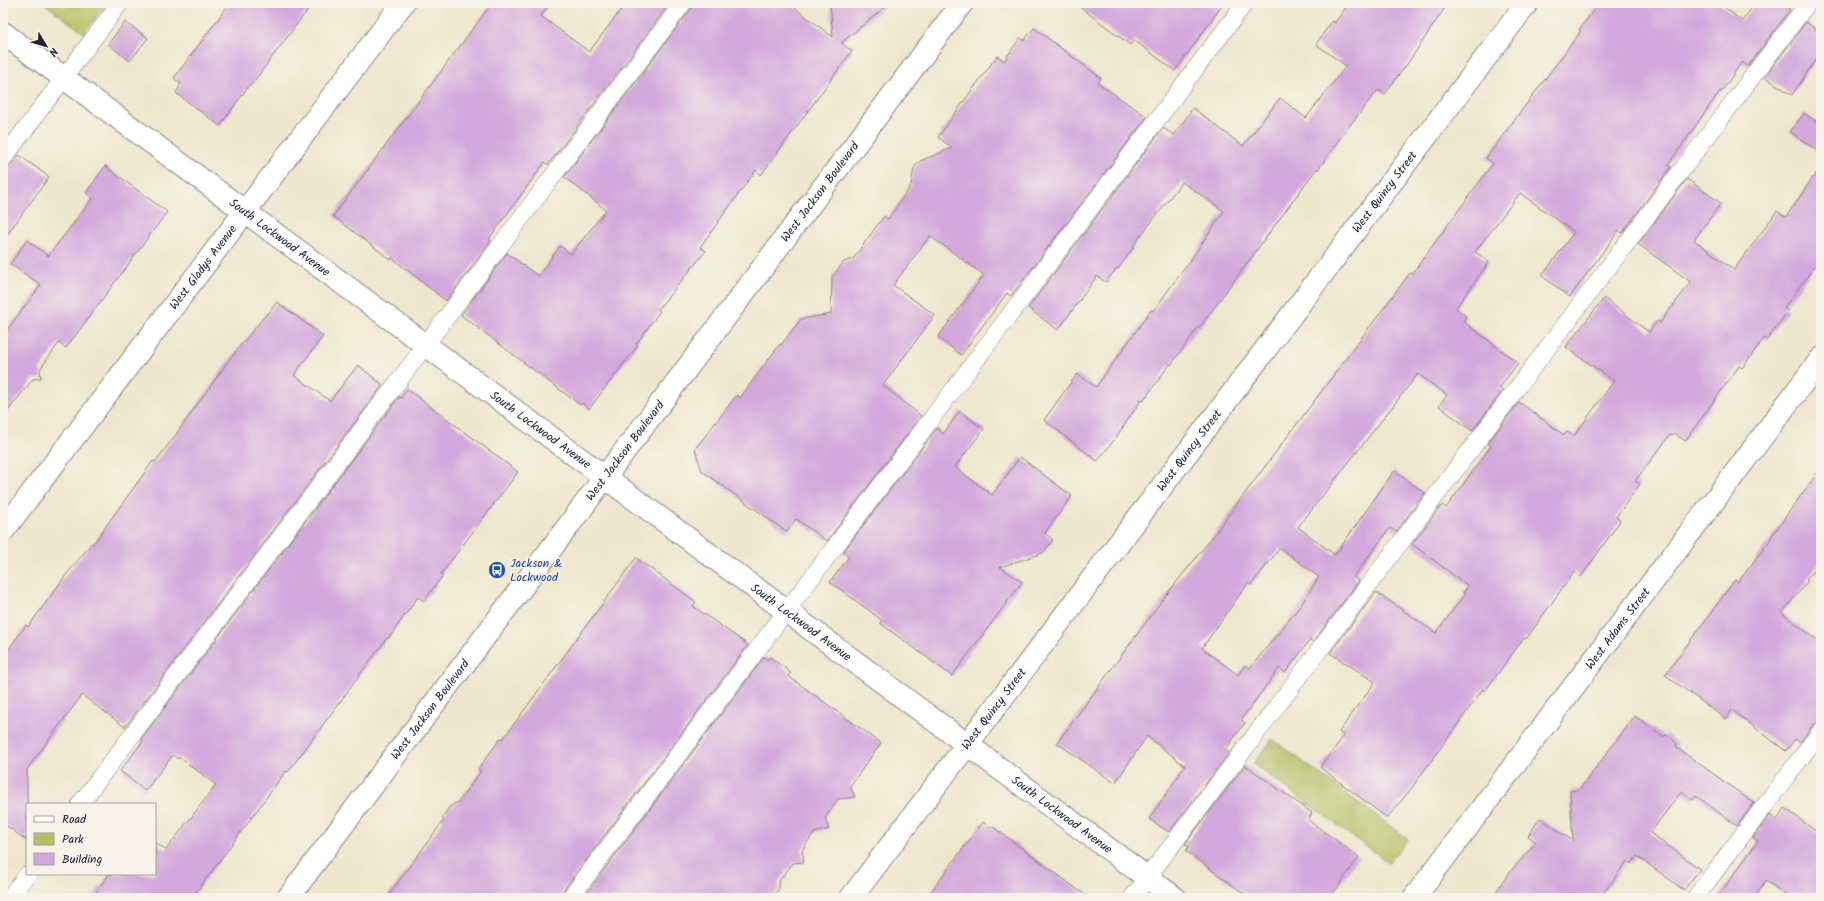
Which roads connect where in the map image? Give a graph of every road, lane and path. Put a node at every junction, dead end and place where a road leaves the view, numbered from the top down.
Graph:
1 (120, 3) edge
2 (403, 3) edge
3 (683, 3) edge
4 (962, 3) edge
5 (1245, 3) edge
6 (1527, 3) edge
7 (1808, 3) edge
8 (3, 33) edge
9 (64, 78) junction
10 (3, 159) edge
11 (245, 212) junction
12 (426, 345) junction
13 (1821, 359) edge
14 (605, 478) junction
15 (3, 531) edge
16 (786, 611) junction
17 (1821, 731) edge
18 (966, 744) junction
19 (81, 803) edge
20 (27, 875) edge
21 (1147, 878) junction
22 (10, 898) edge
23 (288, 898) edge
24 (570, 898) edge
25 (851, 898) edge
26 (1132, 898) edge
27 (1175, 898) edge
28 (1414, 898) edge
29 (1695, 898) edge

1 - 9 lane
2 - 11 street, West Gladys Avenue
3 - 12 lane
4 - 14 street, West Jackson Boulevard
5 - 16 lane
6 - 18 street, West Quincy Street
7 - 21 lane
8 - 9 street, South Lockwood Avenue
9 - 10 lane
9 - 11 street, South Lockwood Avenue
11 - 12 street, South Lockwood Avenue
11 - 15 street, West Gladys Avenue
12 - 14 street, South Lockwood Avenue
12 - 19 lane
13 - 28 street, West Adams Street
14 - 16 street, South Lockwood Avenue
14 - 23 street, West Jackson Boulevard
16 - 18 street, South Lockwood Avenue
16 - 24 lane
17 - 29 lane
18 - 21 street, South Lockwood Avenue
18 - 25 street, West Quincy Street
20 - 22 lane
21 - 26 lane
21 - 27 street, South Lockwood Avenue

